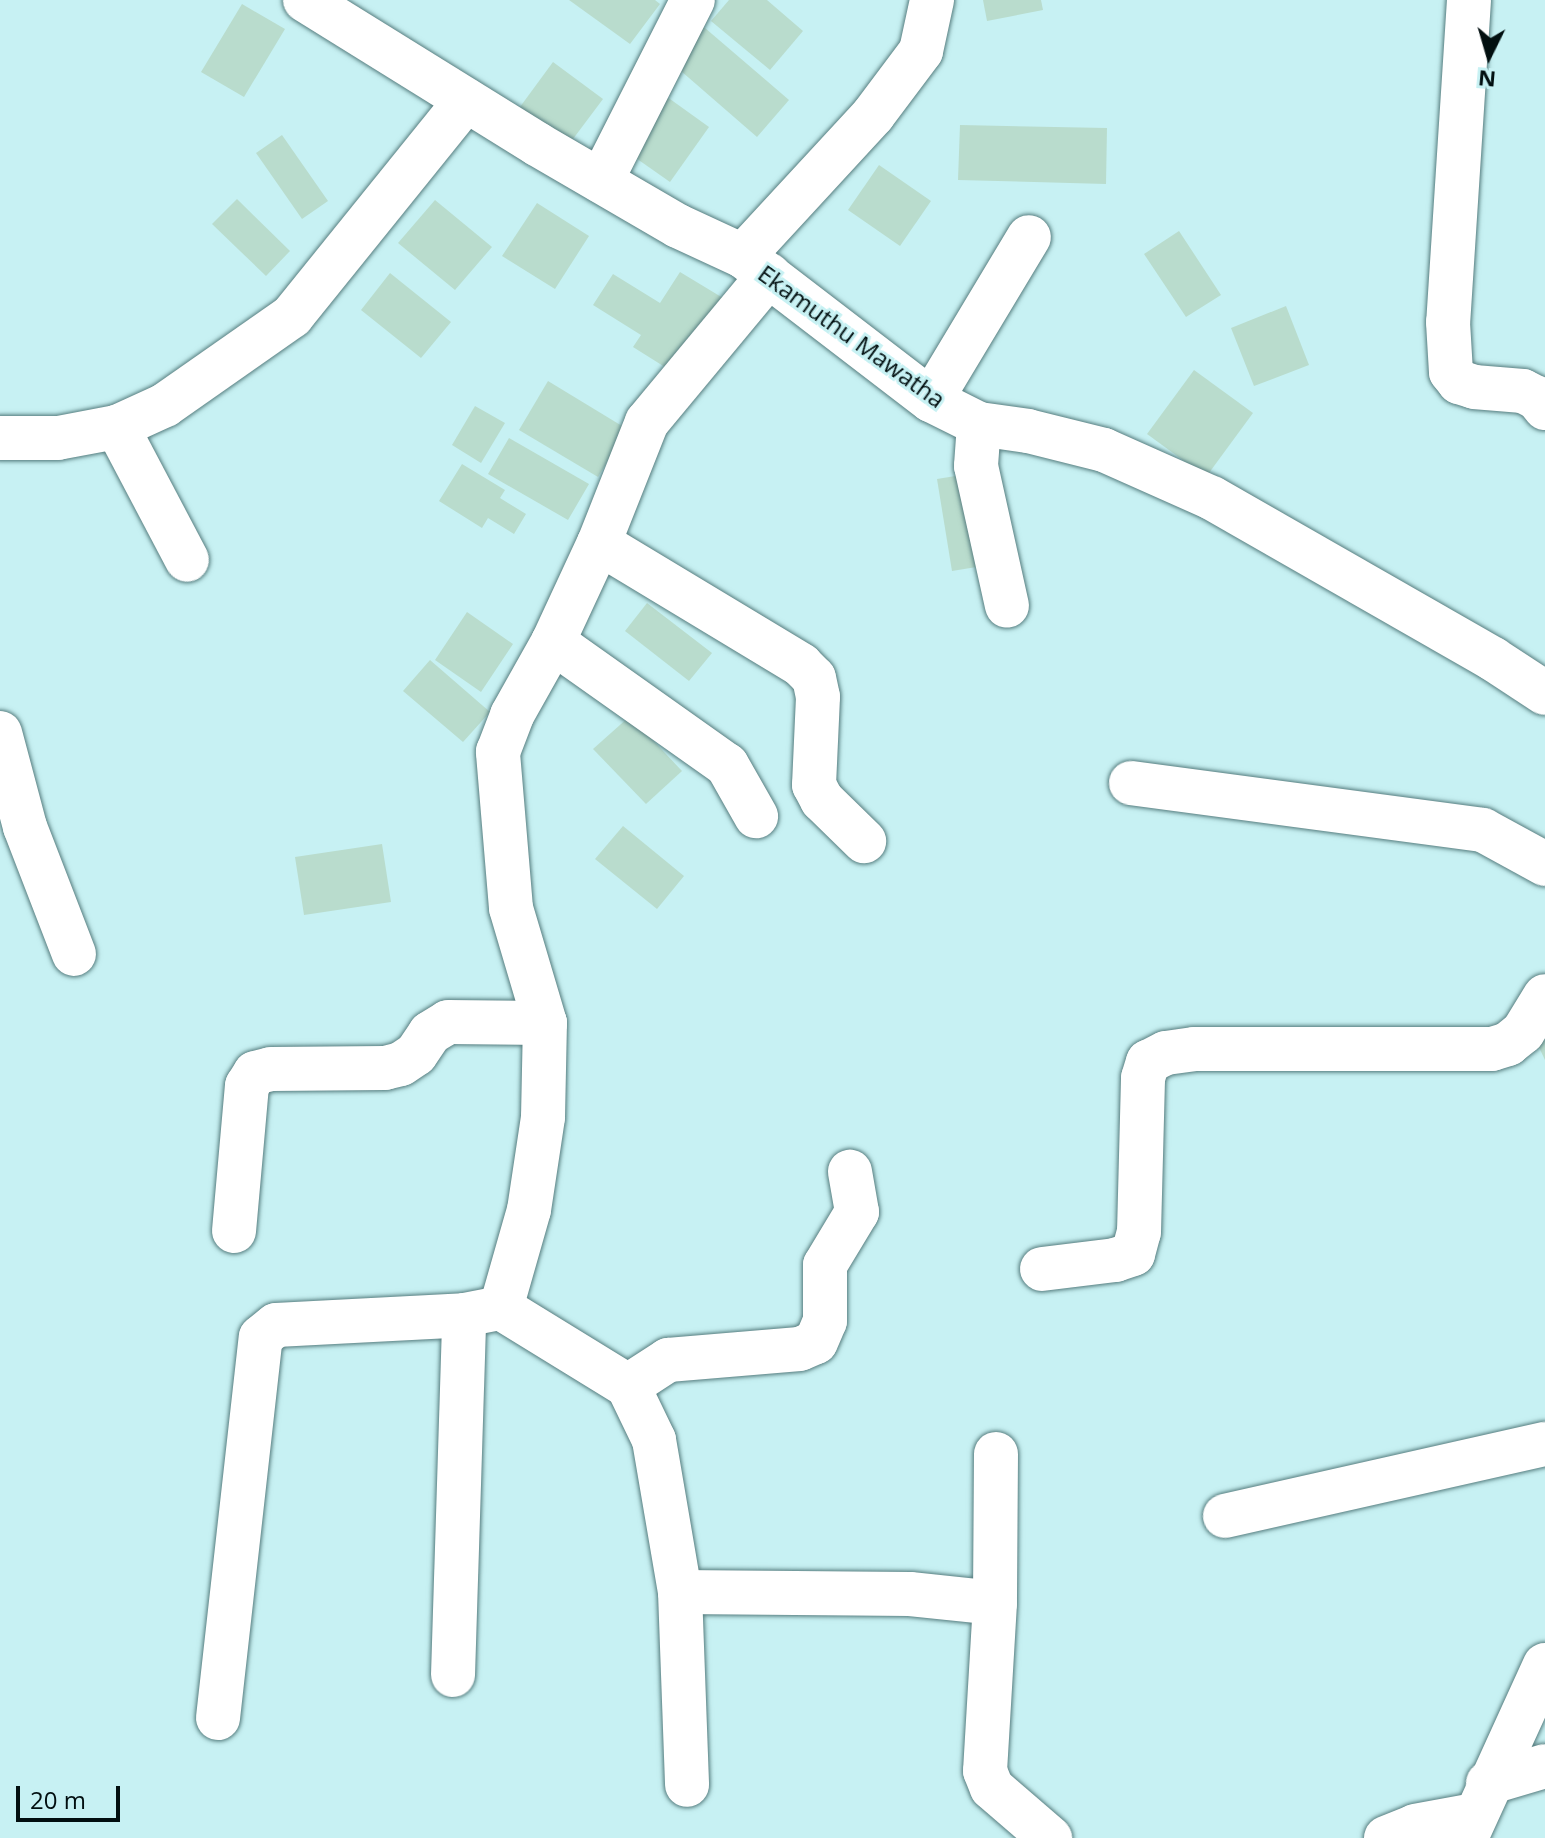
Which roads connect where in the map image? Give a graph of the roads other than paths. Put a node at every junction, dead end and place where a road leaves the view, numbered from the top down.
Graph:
1 (305, 0) edge
2 (693, 0) edge
3 (932, 0) edge
4 (1469, 0) edge
5 (466, 100) junction
6 (601, 181) junction
7 (1029, 237) dead end
8 (756, 265) junction
9 (931, 400) junction
10 (1545, 408) edge
11 (979, 424) junction
12 (117, 427) junction
13 (0, 438) edge
14 (599, 543) junction
15 (187, 560) dead end
16 (1007, 606) dead end
17 (553, 642) junction
18 (1545, 693) edge
19 (0, 733) edge
20 (1131, 783) dead end
21 (756, 816) dead end
22 (864, 841) dead end
23 (1545, 864) edge
24 (74, 954) dead end
25 (1545, 996) edge
26 (545, 1023) junction
27 (850, 1172) dead end
28 (234, 1231) dead end
29 (1042, 1269) dead end
30 (482, 1311) junction
31 (628, 1386) junction
32 (1545, 1444) edge
33 (996, 1454) dead end
34 (1225, 1516) dead end
35 (680, 1592) junction
36 (995, 1603) junction
37 (1545, 1665) edge
38 (453, 1675) dead end
39 (218, 1718) dead end
40 (1545, 1766) edge
41 (687, 1785) dead end
42 (1477, 1812) edge
43 (1050, 1838) edge
44 (1386, 1838) edge

1 - 5 street, Ekamuthu Mawatha
2 - 6 street
3 - 8 street
4 - 10 street
5 - 6 street, Ekamuthu Mawatha
5 - 12 street
6 - 8 street, Ekamuthu Mawatha
7 - 9 street
8 - 9 street, Ekamuthu Mawatha
8 - 14 street
9 - 11 street, Ekamuthu Mawatha
11 - 16 street
11 - 18 street, Ekamuthu Mawatha
12 - 13 street
12 - 15 street
14 - 17 street
14 - 22 street
17 - 21 street
17 - 26 street
19 - 24 street
20 - 23 street
25 - 29 street
26 - 28 street
26 - 30 street
27 - 31 street
30 - 31 street
30 - 38 street
30 - 39 street
31 - 35 street
32 - 34 street
33 - 36 street
35 - 36 street
35 - 41 street
36 - 43 street
37 - 42 street
40 - 42 street
42 - 44 street

